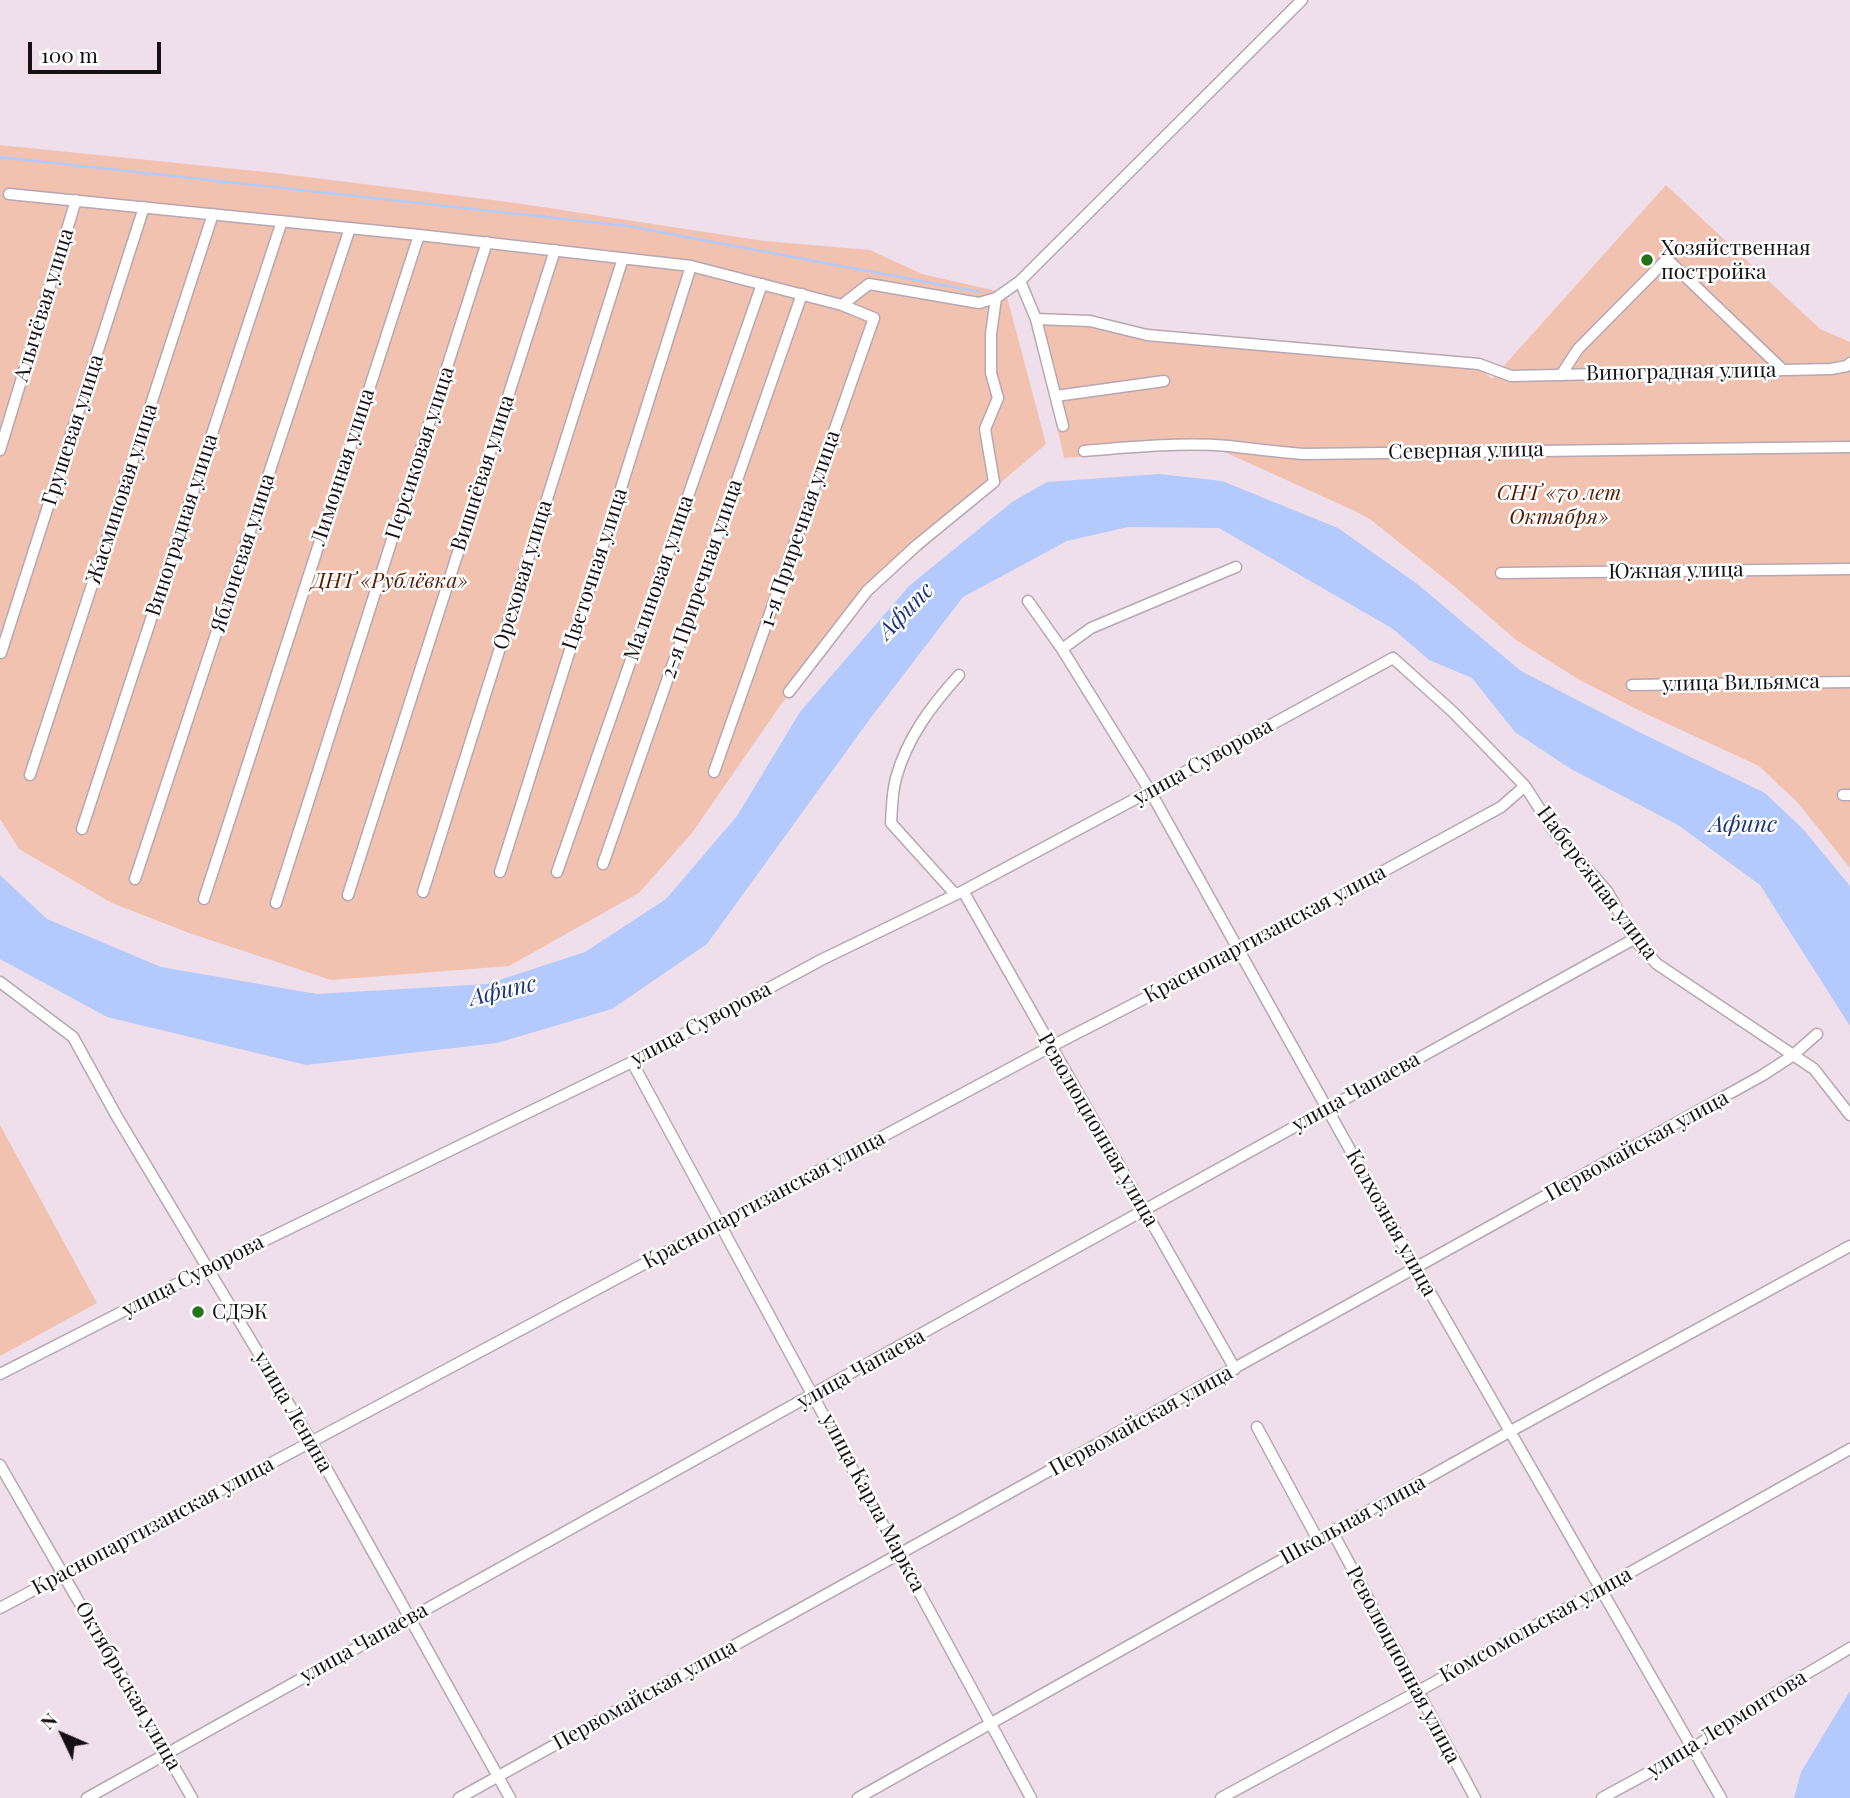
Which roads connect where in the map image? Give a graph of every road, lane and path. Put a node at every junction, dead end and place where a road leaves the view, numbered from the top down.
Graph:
1 (1302, 0) edge
2 (9, 194) dead end
3 (76, 200) junction
4 (144, 207) junction
5 (213, 214) junction
6 (282, 221) junction
7 (350, 228) junction
8 (419, 234) junction
9 (487, 242) junction
10 (555, 250) junction
11 (622, 258) junction
12 (691, 266) junction
13 (1020, 281) junction
14 (762, 284) junction
15 (802, 295) junction
16 (996, 298) junction
17 (842, 305) junction
18 (1036, 319) junction
19 (1849, 365) edge
20 (1783, 370) junction
21 (1561, 375) junction
22 (1164, 381) dead end
23 (1056, 396) junction
24 (1063, 426) dead end
25 (1850, 447) edge
26 (0, 450) edge
27 (1084, 451) dead end
28 (1236, 567) dead end
29 (1850, 569) edge
30 (1502, 573) dead end
31 (1028, 601) dead end
32 (1062, 649) junction
33 (1, 653) edge
34 (1392, 658) joint
35 (959, 675) dead end
36 (1850, 682) edge
37 (1632, 685) dead end
38 (789, 692) dead end
39 (714, 772) dead end
40 (30, 775) dead end
41 (1525, 786) junction
42 (1150, 791) junction
43 (82, 829) dead end
44 (603, 864) dead end
45 (500, 872) dead end
46 (556, 872) dead end
47 (135, 879) dead end
48 (423, 892) dead end
49 (959, 892) junction
50 (348, 895) dead end
51 (204, 899) dead end
52 (276, 903) dead end
53 (1634, 939) junction
54 (1239, 950) junction
55 (0, 982) edge
56 (1817, 1034) dead end
57 (1050, 1047) junction
58 (1791, 1056) junction
59 (632, 1062) junction
60 (1327, 1108) junction
61 (1850, 1115) edge
62 (1144, 1211) junction
63 (720, 1223) junction
64 (1850, 1246) edge
65 (208, 1268) junction
66 (1416, 1268) junction
67 (1235, 1369) junction
68 (0, 1374) edge
69 (814, 1395) junction
70 (1257, 1427) dead end
71 (1509, 1432) junction
72 (311, 1441) junction
73 (1850, 1449) edge
74 (0, 1465) edge
75 (1332, 1531) junction
76 (1318, 1540) junction
77 (900, 1554) junction
78 (64, 1575) junction
79 (1601, 1588) junction
80 (0, 1608) edge
81 (409, 1617) junction
82 (1850, 1648) edge
83 (1417, 1692) junction
84 (991, 1723) junction
85 (1692, 1749) junction
86 (166, 1754) junction
87 (498, 1776) junction
88 (87, 1798) edge
89 (192, 1798) edge
90 (459, 1798) edge
91 (510, 1798) edge
92 (858, 1798) edge
93 (1031, 1798) edge
94 (1221, 1798) edge
95 (1475, 1798) edge
96 (1602, 1798) edge
97 (1721, 1798) edge

1 - 13 street
2 - 3 street
3 - 4 street
3 - 26 street, Алычёвая улица
4 - 5 street
4 - 33 street, Грушевая улица
5 - 6 street
5 - 40 street, Жасминовая улица
6 - 7 street
6 - 43 street, Виноградная улица
7 - 8 street
7 - 47 street, Яблоневая улица
8 - 9 street
8 - 51 street, Лимонная улица
9 - 10 street
9 - 52 street, Персиковая улица
10 - 11 street
10 - 50 street, Вишнёвая улица
11 - 12 street
11 - 48 street, Ореховая улица
12 - 14 street
12 - 45 street, Цветочная улица
13 - 16 street
13 - 18 street
14 - 15 street
14 - 46 street, Малиновая улица
15 - 17 street
15 - 44 street, 2-я Приречная улица
16 - 17 street
16 - 38 street
17 - 39 street, 1-я Приречная улица
18 - 21 street, Виноградная улица
18 - 23 street
19 - 20 street, Виноградная улица
20 - 21 street, Виноградная улица
20 - 21 street
22 - 23 street
23 - 24 street
25 - 27 street, Северная улица
28 - 32 street
29 - 30 street, Южная улица
31 - 32 street, Колхозная улица
32 - 42 street, Колхозная улица
34 - 41 street, Набережная улица
34 - 42 street, улица Суворова
35 - 49 street, Революционная улица
36 - 37 street, улица Вильямса
41 - 53 street, Набережная улица
41 - 54 street, Краснопартизанская улица
42 - 49 street, улица Суворова
42 - 54 street, Колхозная улица
49 - 57 street, Революционная улица
49 - 59 street, улица Суворова
53 - 58 street, Набережная улица
53 - 60 street, улица Чапаева
54 - 57 street, Краснопартизанская улица
54 - 60 street, Колхозная улица
55 - 65 street, улица Ленина
56 - 58 street, Первомайская улица
57 - 62 street, Революционная улица
57 - 63 street, Краснопартизанская улица
58 - 61 street, Набережная улица
58 - 66 street, Первомайская улица
59 - 63 street, улица Карла Маркса
59 - 65 street, улица Суворова
60 - 62 street, улица Чапаева
60 - 66 street, Колхозная улица
62 - 67 street, Революционная улица
62 - 69 street, улица Чапаева
63 - 69 street, улица Карла Маркса
63 - 72 street, Краснопартизанская улица
64 - 71 street, Школьная улица
65 - 68 street, улица Суворова
65 - 72 street, улица Ленина
66 - 67 street, Первомайская улица
66 - 71 street, Колхозная улица
67 - 77 street, Первомайская улица
69 - 77 street, улица Карла Маркса
69 - 81 street, улица Чапаева
70 - 76 street
71 - 75 street, Школьная улица
71 - 79 street, Колхозная улица
72 - 78 street, Краснопартизанская улица
72 - 81 street, улица Ленина
73 - 79 street, Комсомольская улица
74 - 78 street, Октябрьская улица
75 - 76 street, Школьная улица
75 - 83 street, Революционная улица
76 - 84 street, Школьная улица
77 - 84 street, улица Карла Маркса
77 - 87 street, Первомайская улица
78 - 80 street, Краснопартизанская улица
78 - 86 street, Октябрьская улица
79 - 83 street, Комсомольская улица
79 - 85 street, Колхозная улица
81 - 86 street, улица Чапаева
81 - 87 street, улица Ленина
82 - 85 street, улица Лермонтова
83 - 94 street, Комсомольская улица
83 - 95 street, Революционная улица
84 - 92 street, Школьная улица
84 - 93 street, улица Карла Маркса
85 - 96 street, улица Лермонтова
85 - 97 street, Колхозная улица
86 - 88 street, улица Чапаева
86 - 89 street, Октябрьская улица
87 - 90 street, Первомайская улица
87 - 91 street, улица Ленина

